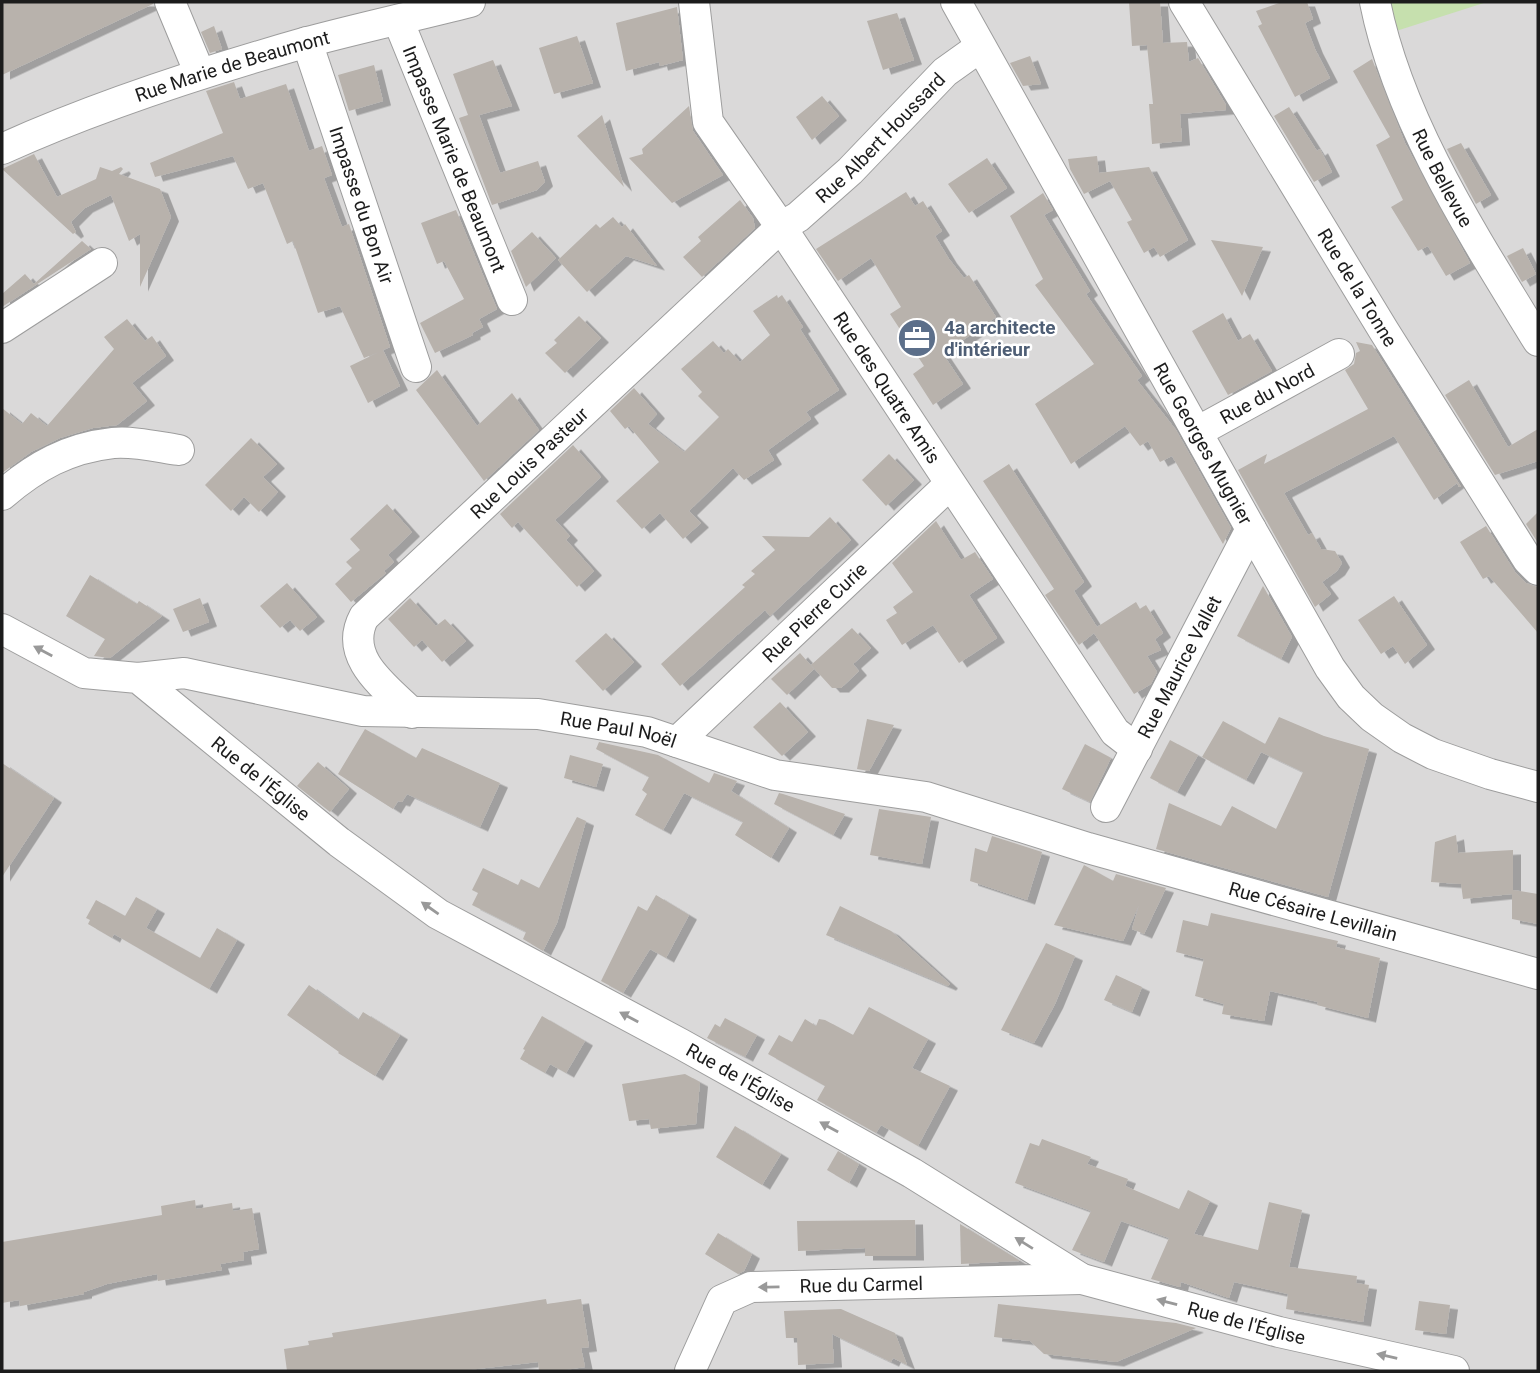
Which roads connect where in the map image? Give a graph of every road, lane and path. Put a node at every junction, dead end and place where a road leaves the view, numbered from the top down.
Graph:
1 (170, 2) edge
2 (470, 2) edge
3 (694, 2) edge
4 (956, 2) edge
5 (1184, 2) edge
6 (1375, 2) edge
7 (398, 20) junction
8 (307, 42) junction
9 (980, 47) junction
10 (200, 74) junction
11 (2, 149) edge
12 (781, 227) junction
13 (102, 263) dead end
14 (512, 300) dead end
15 (2, 328) edge
16 (1538, 341) edge
17 (1339, 354) dead end
18 (416, 367) dead end
19 (1197, 432) junction
20 (179, 450) dead end
21 (950, 484) junction
22 (2, 495) edge
23 (1251, 529) junction
24 (1538, 570) edge
25 (2, 629) edge
26 (138, 678) junction
27 (412, 713) junction
28 (677, 741) junction
29 (1137, 749) junction
30 (1538, 788) edge
31 (1106, 807) dead end
32 (1088, 848) joint
33 (1538, 974) edge
34 (1082, 1279) junction
35 (690, 1371) edge
36 (1454, 1371) edge

1 - 10 street
2 - 7 street, Rue Marie de Beaumont
3 - 12 street, Rue des Quatre Amis
4 - 9 street, Rue Georges Mugnier
5 - 24 street, Rue de la Tonne
6 - 16 street, Rue Bellevue
7 - 8 street, Rue Marie de Beaumont
7 - 14 street, Impasse Marie de Beaumont
8 - 10 street, Rue Marie de Beaumont
8 - 18 street, Impasse du Bon Air
9 - 12 street, Rue Albert Houssard
9 - 19 street, Rue Georges Mugnier
10 - 11 street, Rue Marie de Beaumont
12 - 21 street, Rue des Quatre Amis
12 - 27 street, Rue Louis Pasteur
13 - 15 street
17 - 19 street, Rue du Nord
19 - 23 street, Rue Georges Mugnier
20 - 22 street
21 - 28 street, Rue Pierre Curie
21 - 29 street, Rue des Quatre Amis
23 - 29 street, Rue Maurice Vallet
23 - 30 street, Rue Georges Mugnier
26 -> 25 street
26 - 27 street, Rue Paul Noël
34 -> 26 street, Rue de l'Église
27 - 28 street, Rue Paul Noël
28 - 32 street, Rue Paul Noël
29 - 31 street, Rue Maurice Vallet
32 - 33 street, Rue Césaire Levillain
34 -> 35 street, Rue du Carmel
36 -> 34 street, Rue de l'Église

